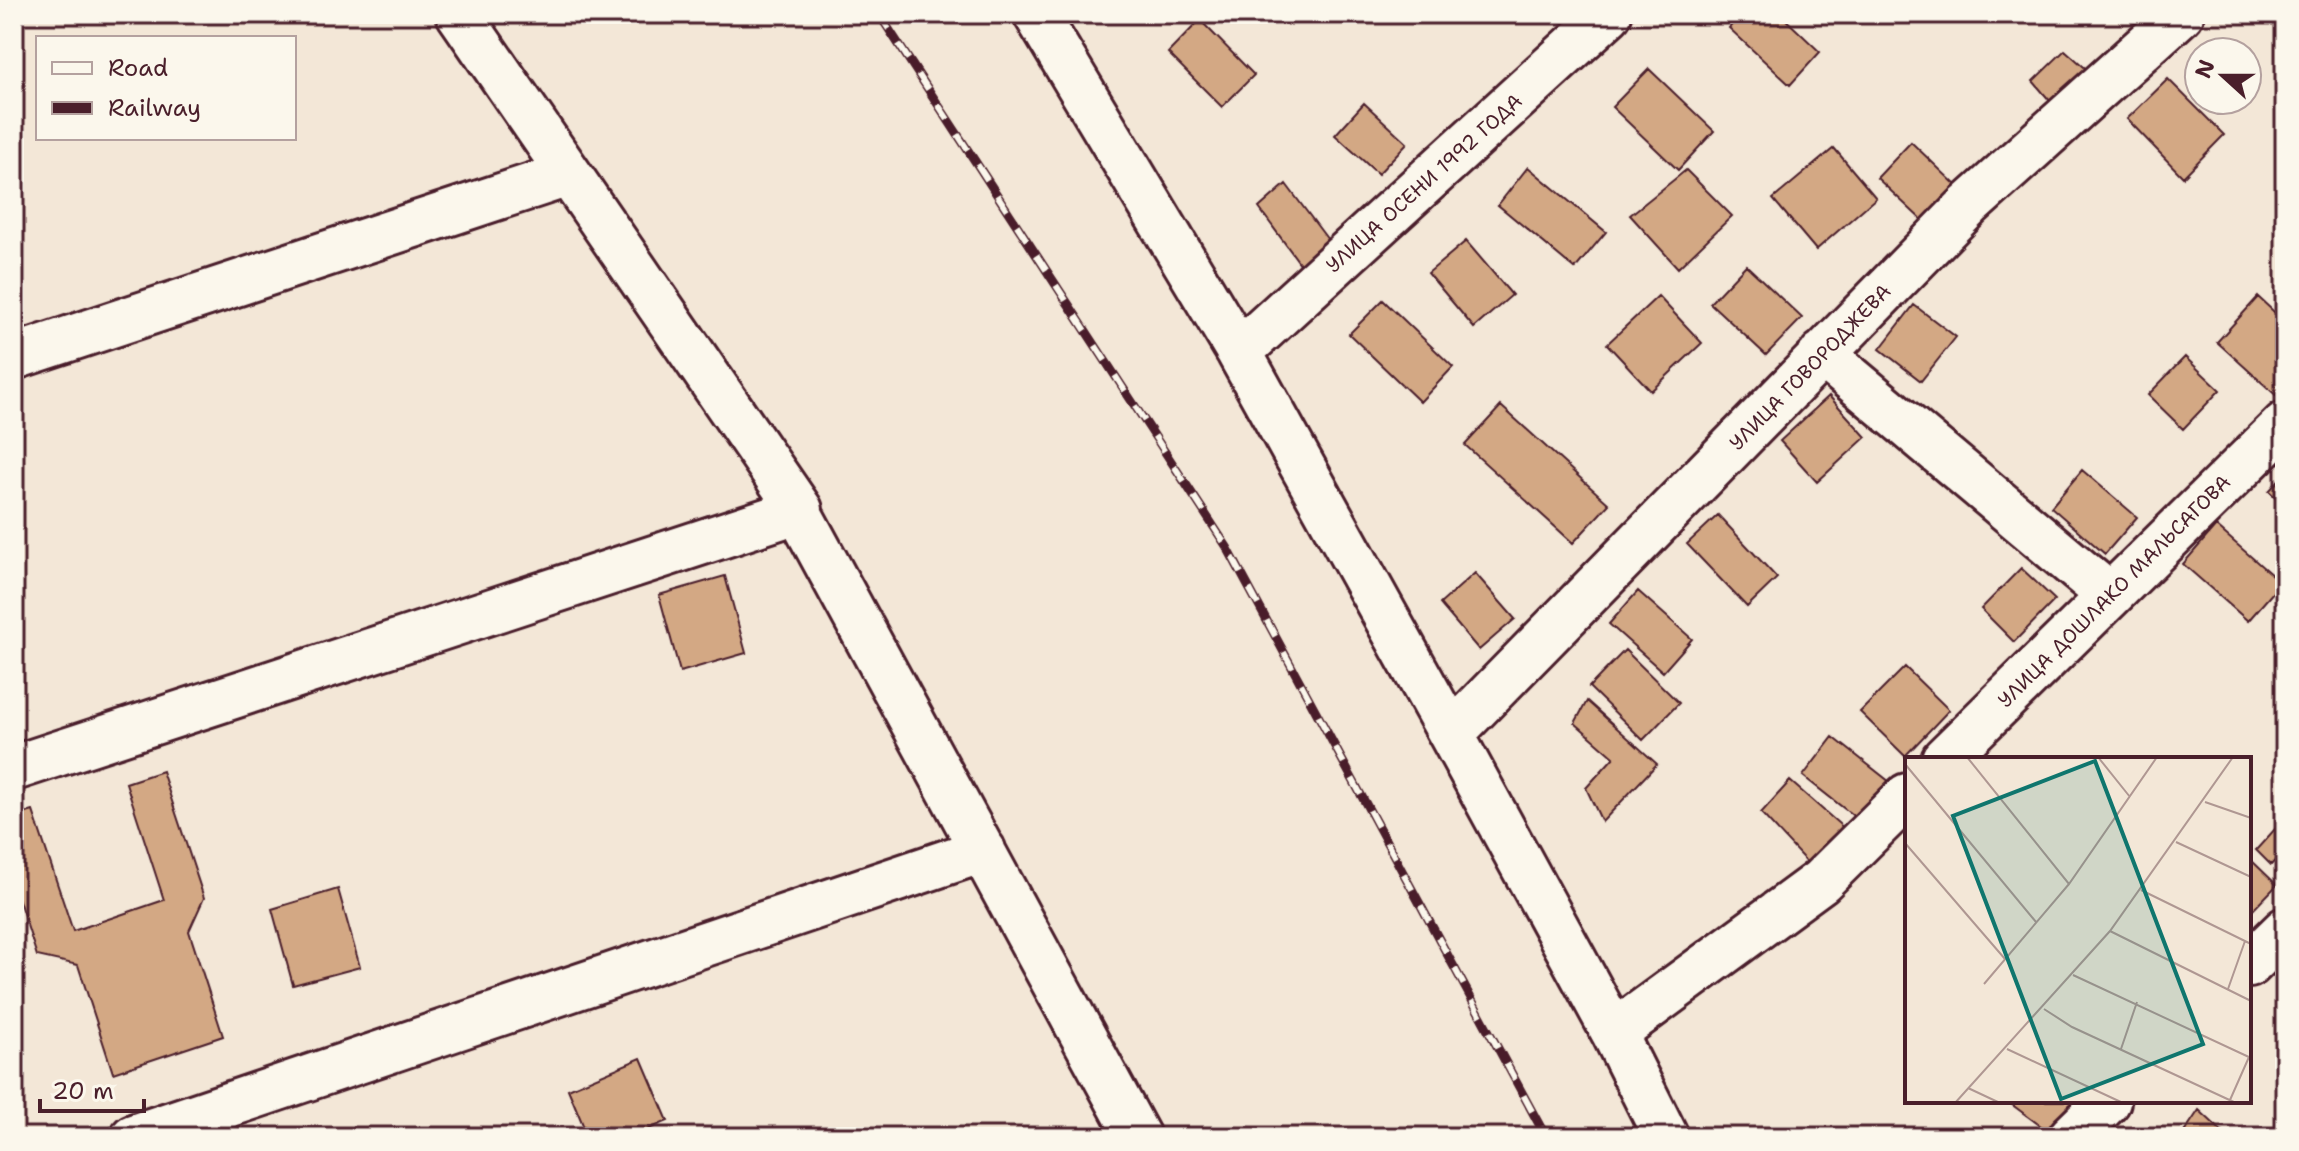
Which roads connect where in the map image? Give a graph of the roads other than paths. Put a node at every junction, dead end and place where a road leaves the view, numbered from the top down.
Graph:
1 (459, 14) edge
2 (1609, 14) edge
3 (2181, 14) edge
4 (1039, 15) edge
5 (568, 174) junction
6 (1239, 352) junction
7 (1822, 354) junction
8 (14, 357) edge
9 (2285, 424) edge
10 (798, 511) junction
11 (2109, 595) junction
12 (1451, 734) junction
13 (1946, 757) edge
14 (14, 768) edge
15 (1905, 798) edge
16 (983, 850) junction
17 (2285, 930) edge
18 (2251, 963) edge
19 (1614, 1033) junction
20 (2106, 1103) edge
21 (133, 1137) edge
22 (1138, 1137) edge
23 (1666, 1137) edge
24 (2071, 1137) edge

1 - 5 street
2 - 6 street, УЛИЦА ОСЕНИ 1992 ГОДА
3 - 7 street, УЛИЦА ГОВОРОДЖЕВА
4 - 6 street
5 - 8 street
5 - 10 street
6 - 12 street
7 - 11 street
7 - 12 street, УЛИЦА ГОВОРОДЖЕВА
9 - 11 street, УЛИЦА ДОШЛАКО МАЛЬСАГОВА
10 - 14 street
10 - 16 street
11 - 13 street, УЛИЦА ДОШЛАКО МАЛЬСАГОВА
12 - 19 street
15 - 19 street
16 - 21 street
16 - 22 street
17 - 18 street
19 - 23 street
20 - 24 street

